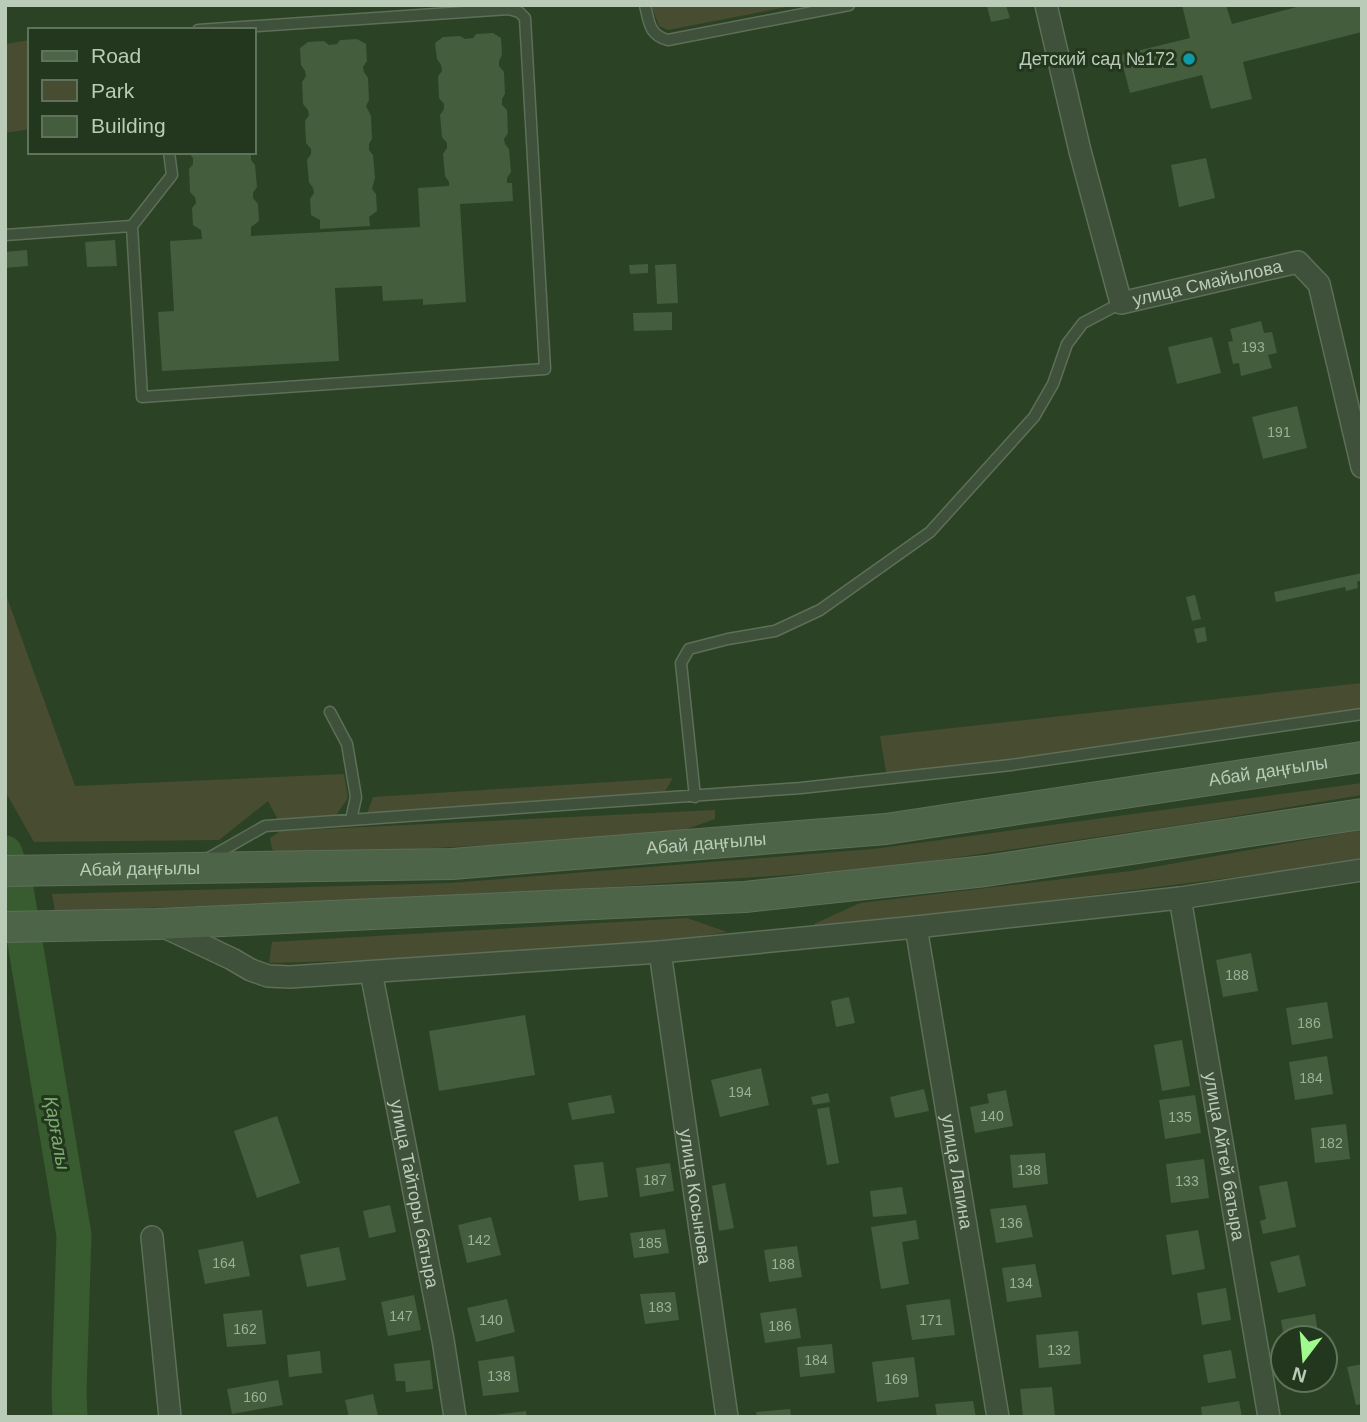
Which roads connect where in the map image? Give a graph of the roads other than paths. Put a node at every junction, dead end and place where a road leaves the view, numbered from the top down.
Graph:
1 (645, 5) edge
2 (849, 5) edge
3 (1045, 5) edge
4 (835, 7) edge
5 (228, 28) edge
6 (169, 154) edge
7 (132, 226) junction
8 (5, 235) edge
9 (1121, 303) junction
10 (1362, 467) edge
11 (330, 712) dead end
12 (1362, 713) edge
13 (1362, 757) edge
14 (695, 797) junction
15 (1362, 814) edge
16 (351, 820) junction
17 (189, 869) junction
18 (1362, 870) edge
19 (5, 871) edge
20 (1180, 898) junction
21 (156, 924) junction
22 (5, 927) edge
23 (916, 927) junction
24 (660, 952) junction
25 (371, 972) junction
26 (152, 1237) dead end
27 (170, 1417) edge
28 (455, 1417) edge
29 (727, 1417) edge
30 (998, 1417) edge
31 (1269, 1417) edge

1 - 4 lane
2 - 4 lane
3 - 9 street, улица Смайылова
5 - 7 lane
6 - 7 lane
7 - 8 lane
9 - 10 street, улица Смайылова
9 - 14 lane
11 - 16 lane
12 - 14 lane
13 - 17 main road, Абай даңғылы
14 - 16 lane
15 - 21 main road
16 - 17 lane
17 - 19 main road, Абай даңғылы
18 - 20 street
20 - 23 street
20 - 31 street, улица Айтей батыра
21 - 22 main road
21 - 25 street
23 - 24 street
23 - 30 street, улица Лапина
24 - 25 street
24 - 29 street, улица Косынова
25 - 28 street, улица Тайторы батыра
26 - 27 street

